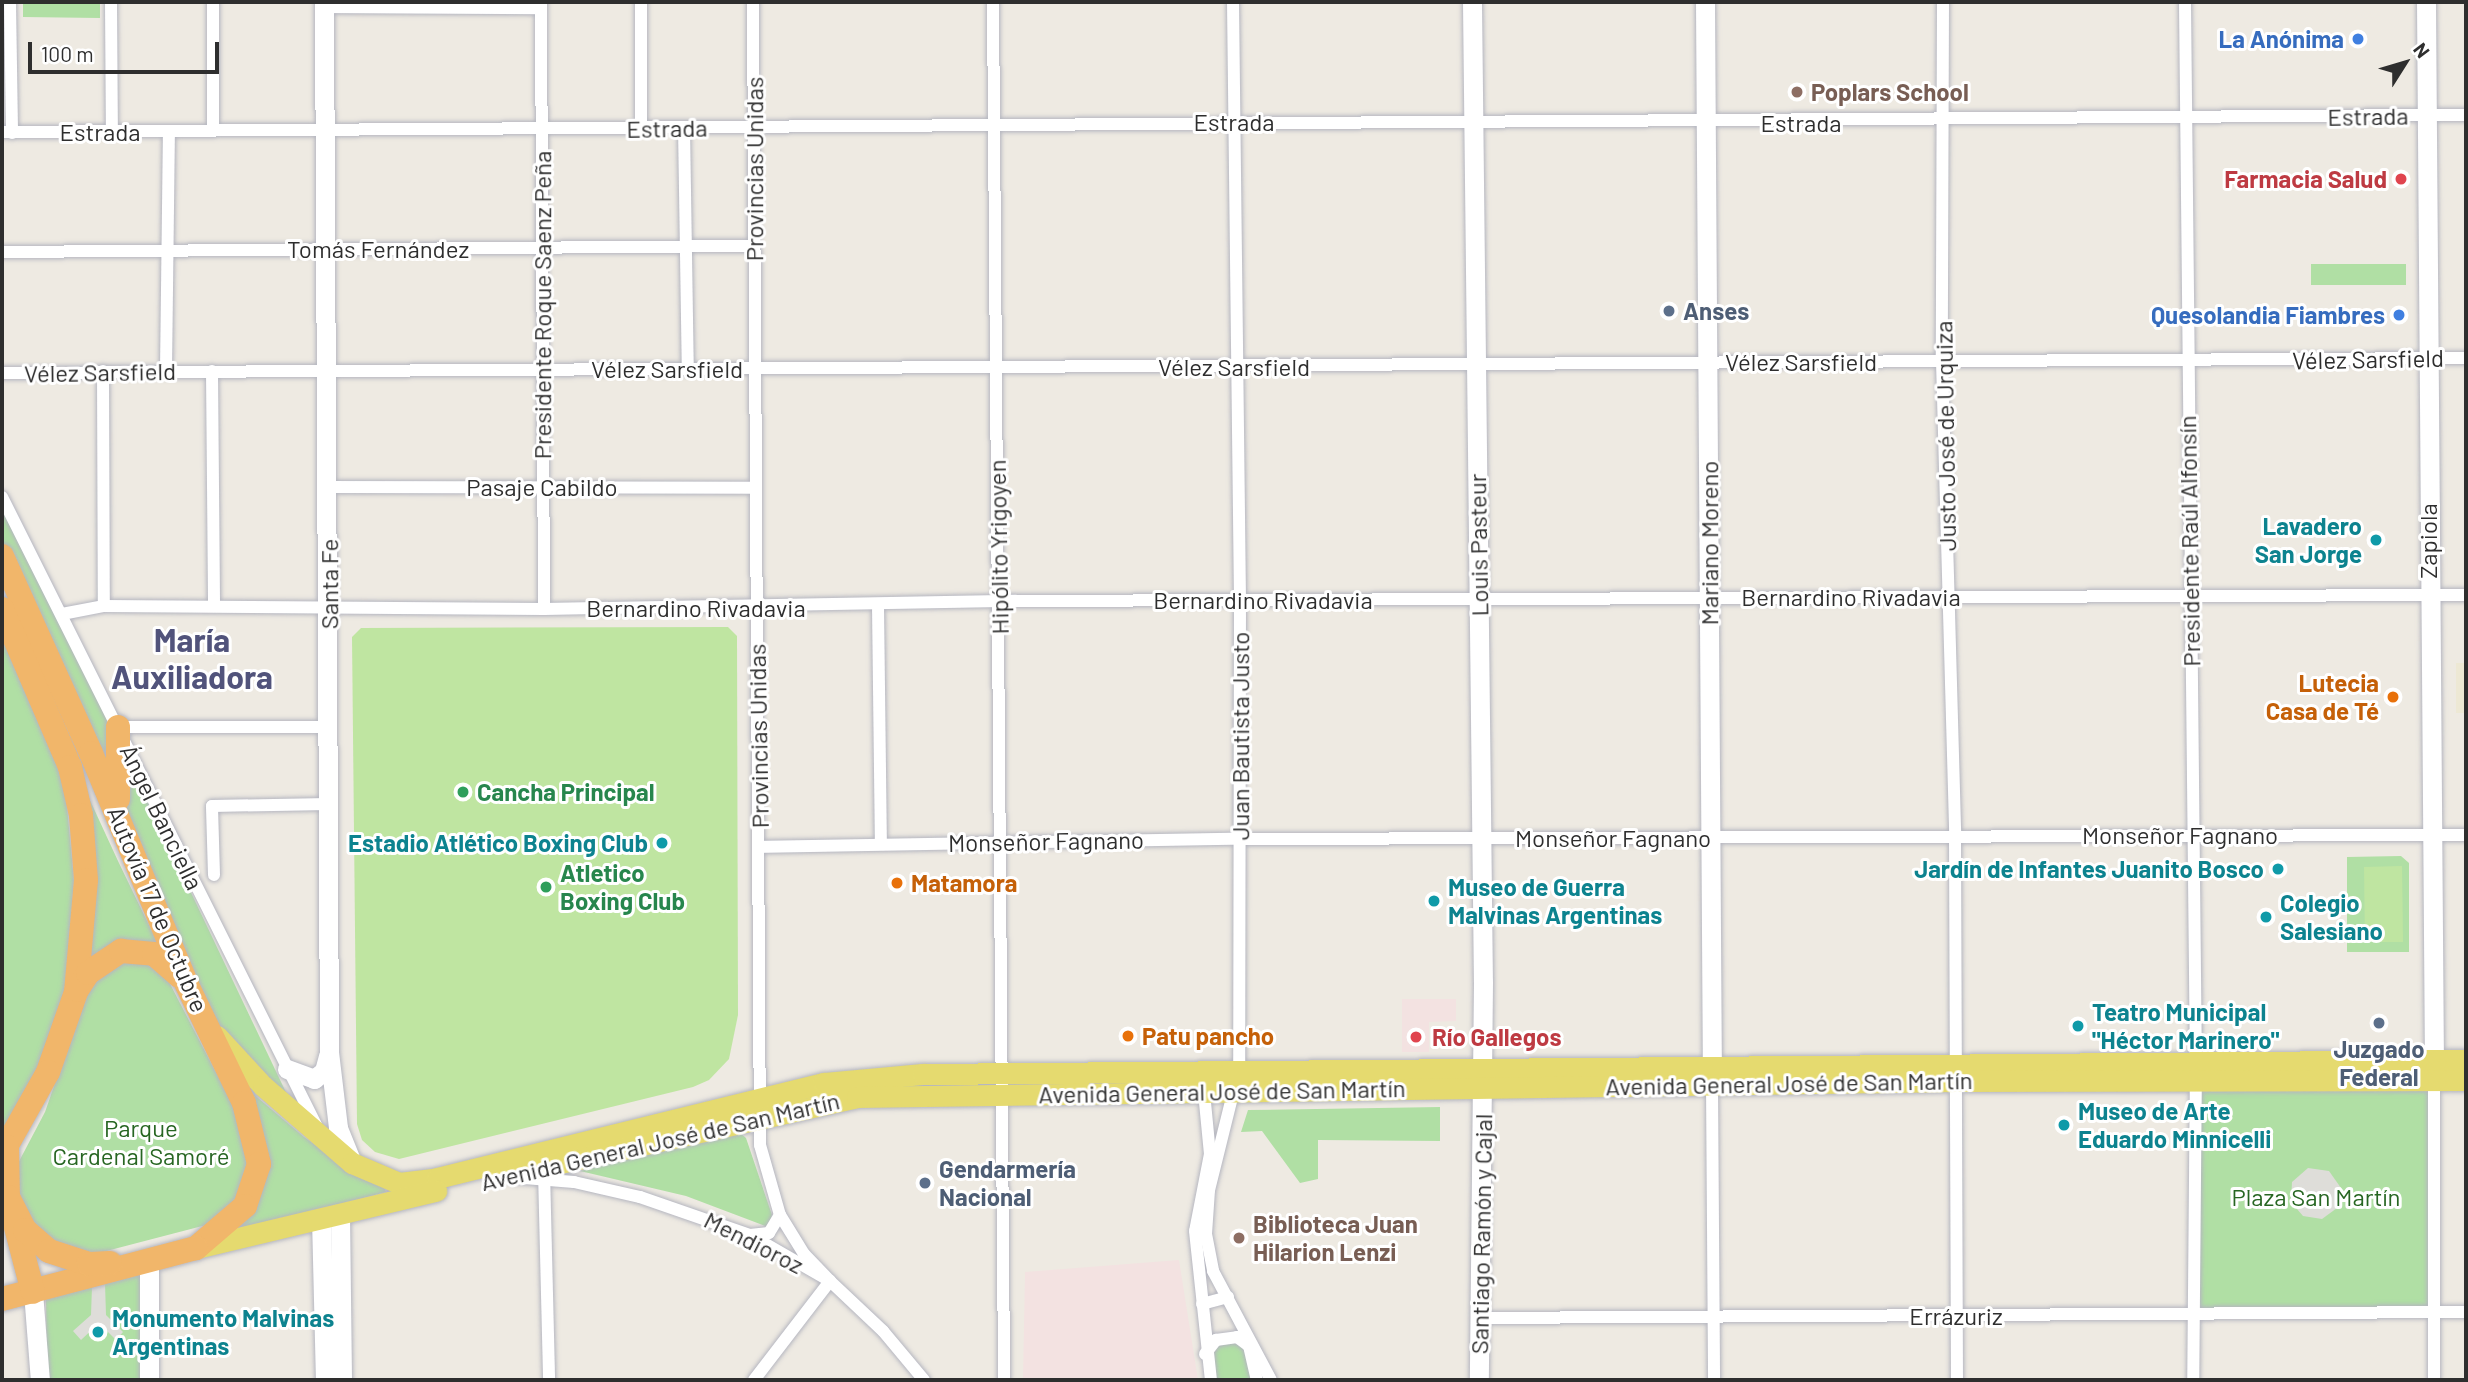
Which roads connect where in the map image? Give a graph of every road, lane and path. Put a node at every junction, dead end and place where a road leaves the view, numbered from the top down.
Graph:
1 (10, 2) edge
2 (111, 2) edge
3 (213, 2) edge
4 (641, 2) edge
5 (753, 2) edge
6 (993, 2) edge
7 (1233, 2) edge
8 (1472, 2) edge
9 (1705, 2) edge
10 (1943, 2) edge
11 (2185, 2) edge
12 (2426, 2) edge
13 (324, 4) edge
14 (541, 5) edge
15 (2427, 115) junction
16 (2466, 116) edge
17 (2186, 120) junction
18 (1235, 122) junction
19 (1940, 122) junction
20 (1706, 123) junction
21 (992, 125) junction
22 (1472, 125) junction
23 (684, 127) junction
24 (754, 127) junction
25 (641, 128) junction
26 (541, 129) junction
27 (213, 131) junction
28 (325, 131) junction
29 (7, 132) edge
30 (112, 132) junction
31 (169, 133) junction
32 (754, 246) junction
33 (685, 247) junction
34 (542, 248) junction
35 (326, 250) junction
36 (166, 251) junction
37 (2, 253) edge
38 (2428, 357) junction
39 (2466, 358) edge
40 (1942, 361) junction
41 (1707, 363) junction
42 (2187, 363) junction
43 (1475, 366) junction
44 (1236, 367) junction
45 (996, 368) junction
46 (328, 369) junction
47 (543, 369) junction
48 (688, 369) junction
49 (756, 369) junction
50 (103, 371) junction
51 (166, 371) junction
52 (212, 371) junction
53 (2, 373) edge
54 (329, 487) junction
55 (543, 487) junction
56 (755, 488) junction
57 (2, 497) edge
58 (2, 556) edge
59 (2466, 595) edge
60 (2190, 596) junction
61 (2428, 596) junction
62 (1709, 597) junction
63 (1948, 597) junction
64 (1240, 600) junction
65 (1478, 600) junction
66 (999, 602) junction
67 (104, 606) junction
68 (214, 606) junction
69 (878, 606) junction
70 (757, 607) junction
71 (2, 609) edge
72 (330, 609) junction
73 (544, 609) junction
74 (61, 614) junction
75 (117, 726) junction
76 (328, 727) junction
77 (328, 804) junction
78 (2193, 834) junction
79 (124, 835) junction
80 (2431, 835) junction
81 (2466, 835) edge
82 (1955, 837) junction
83 (1711, 838) junction
84 (1240, 839) junction
85 (1481, 839) junction
86 (998, 841) junction
87 (881, 844) junction
88 (759, 847) junction
89 (214, 875) dead end
90 (187, 985) junction
91 (76, 992) junction
92 (211, 1029) junction
93 (329, 1052) junction
94 (2466, 1060) edge
95 (287, 1069) junction
96 (1239, 1069) junction
97 (2434, 1070) junction
98 (1956, 1071) junction
99 (2196, 1072) junction
100 (1712, 1074) junction
101 (1482, 1078) junction
102 (2466, 1080) edge
103 (1000, 1082) junction
104 (1204, 1092) junction
105 (1236, 1092) junction
106 (759, 1108) junction
107 (323, 1138) junction
108 (4, 1151) edge
109 (352, 1163) junction
110 (545, 1172) junction
111 (8, 1197) junction
112 (780, 1215) junction
113 (330, 1216) junction
114 (750, 1235) junction
115 (196, 1248) junction
116 (1201, 1249) junction
117 (147, 1259) junction
118 (1213, 1271) junction
119 (1199, 1276) junction
120 (830, 1282) junction
121 (33, 1292) junction
122 (1228, 1297) junction
123 (2, 1299) edge
124 (1202, 1304) junction
125 (2433, 1312) junction
126 (2466, 1312) edge
127 (1957, 1316) junction
128 (2193, 1316) junction
129 (1479, 1318) junction
130 (1714, 1318) junction
131 (1251, 1343) junction
132 (1205, 1354) junction
133 (40, 1380) edge
134 (149, 1380) edge
135 (325, 1380) edge
136 (342, 1380) edge
137 (549, 1380) edge
138 (755, 1380) edge
139 (925, 1380) edge
140 (1004, 1380) edge
141 (1211, 1380) edge
142 (1257, 1380) edge
143 (1271, 1380) edge
144 (1479, 1380) edge
145 (1714, 1380) edge
146 (1957, 1380) edge
147 (2193, 1380) edge
148 (2434, 1380) edge

1 - 29 street
2 - 30 street
3 - 27 street
4 - 25 street
5 - 24 street, Provincias Unidas
6 - 21 street, Hipólito Yrigoyen
7 - 18 street, Juan Bautista Justo
8 - 22 street, Louis Pasteur
9 - 20 street, Mariano Moreno
10 - 19 street, Justo José de Urquiza
11 - 17 street, Presidente Raúl Alfonsín
12 - 15 street, Zapiola
13 - 14 street
13 - 28 street, Santa Fe
14 - 26 street, Presidente Roque Saenz Peña
15 - 16 street, Estrada
15 - 17 street, Estrada
15 - 38 street, Zapiola
17 - 19 street, Estrada
17 - 42 street, Presidente Raúl Alfonsín
18 - 21 street, Estrada
18 - 22 street, Estrada
18 - 44 street, Juan Bautista Justo
19 - 20 street, Estrada
19 - 40 street, Justo José de Urquiza
20 - 22 street, Estrada
20 - 41 street, Mariano Moreno
21 - 24 street, Estrada
21 - 45 street, Hipólito Yrigoyen
22 - 43 street, Louis Pasteur
23 - 24 street, Estrada
23 - 25 street, Estrada
23 - 33 street
24 - 32 street, Provincias Unidas
25 - 26 street, Estrada
26 - 28 street, Estrada
26 - 34 street, Presidente Roque Saenz Peña
27 - 28 street, Estrada
27 - 31 street, Estrada
28 - 35 street, Santa Fe
29 - 30 street, Estrada
30 - 31 street, Estrada
31 - 36 street
32 - 33 street, Tomás Fernández
32 - 49 street, Provincias Unidas
33 - 34 street, Tomás Fernández
33 - 48 street
34 - 35 street, Tomás Fernández
34 - 47 street, Presidente Roque Saenz Peña
35 - 36 street, Tomás Fernández
35 - 46 street, Santa Fe
36 - 37 street, Tomás Fernández
36 - 51 street
38 - 39 street, Vélez Sarsfield
38 - 42 street, Vélez Sarsfield
38 - 61 street, Zapiola
40 - 41 street, Vélez Sarsfield
40 - 42 street, Vélez Sarsfield
40 - 63 street, Justo José de Urquiza
41 - 43 street, Vélez Sarsfield
41 - 62 street, Mariano Moreno
42 - 60 street, Presidente Raúl Alfonsín
43 - 44 street, Vélez Sarsfield
43 - 65 street, Louis Pasteur
44 - 45 street, Vélez Sarsfield
44 - 64 street, Juan Bautista Justo
45 - 49 street, Vélez Sarsfield
45 - 66 street, Hipólito Yrigoyen
46 - 47 street, Vélez Sarsfield
46 - 52 street, Vélez Sarsfield
46 - 54 street, Santa Fe
47 - 48 street, Vélez Sarsfield
47 - 55 street, Presidente Roque Saenz Peña
48 - 49 street, Vélez Sarsfield
49 - 56 street, Provincias Unidas
50 - 51 street, Vélez Sarsfield
50 - 53 street, Vélez Sarsfield
50 - 67 street
51 - 52 street, Vélez Sarsfield
52 - 68 street
54 - 55 street, Pasaje Cabildo
54 - 72 street, Santa Fe
55 - 56 street, Pasaje Cabildo
55 - 73 street, Presidente Roque Saenz Peña
56 - 70 street, Provincias Unidas
57 - 74 street, Ángel Banciella
58 - 79 highway, Autovía 17 de Octubre
59 - 61 street, Bernardino Rivadavia
60 - 61 street, Bernardino Rivadavia
60 - 63 street, Bernardino Rivadavia
60 - 78 street, Presidente Raúl Alfonsín
61 - 80 street, Zapiola
62 - 63 street, Bernardino Rivadavia
62 - 65 street, Bernardino Rivadavia
62 - 83 street, Mariano Moreno
63 - 82 street, Justo José de Urquiza
64 - 65 street, Bernardino Rivadavia
64 - 66 street, Bernardino Rivadavia
64 - 84 street, Juan Bautista Justo
65 - 85 street, Louis Pasteur
66 - 69 street, Bernardino Rivadavia
66 - 86 street, Hipólito Yrigoyen
67 - 68 street, Bernardino Rivadavia
67 - 74 street, Bernardino Rivadavia
68 - 72 street, Bernardino Rivadavia
69 - 70 street, Bernardino Rivadavia
69 - 87 street
70 - 73 street, Bernardino Rivadavia
70 - 88 street, Provincias Unidas
71 - 91 highway, Autovía 17 de Octubre
72 - 73 street, Bernardino Rivadavia
72 - 76 street, Santa Fe
74 - 75 street, Ángel Banciella
75 - 76 street
75 - 79 highway
75 - 95 street, Ángel Banciella
76 - 77 street, Santa Fe
77 - 89 street
77 - 93 street, Santa Fe
78 - 80 street, Monseñor Fagnano
78 - 82 street, Monseñor Fagnano
78 - 99 street, Presidente Raúl Alfonsín
79 - 90 highway, Autovía 17 de Octubre
80 - 81 street, Monseñor Fagnano
80 - 97 street, Zapiola
82 - 83 street, Monseñor Fagnano
82 - 98 street, Justo José de Urquiza
83 - 85 street, Monseñor Fagnano
83 - 100 street, Mariano Moreno
84 - 85 street, Monseñor Fagnano
84 - 86 street, Monseñor Fagnano
84 - 96 street, Juan Bautista Justo
85 - 101 street, Louis Pasteur
86 - 87 street, Monseñor Fagnano
86 - 103 street, Hipólito Yrigoyen
87 - 88 street, Monseñor Fagnano
88 - 106 street, Provincias Unidas
90 - 91 highway
90 - 92 highway, Autovía 17 de Octubre
91 - 108 highway, Autovía 17 de Octubre
92 - 107 main road, Avenida General José de San Martín
92 - 115 highway, Autovía 17 de Octubre
93 - 95 street
93 - 109 street, Santa Fe
94 - 97 main road, Avenida General José de San Martín
95 - 107 street, Ángel Banciella
96 - 101 main road, Avenida General José de San Martín
96 - 103 main road, Avenida General José de San Martín
96 - 105 street, Juan Bautista Justo
97 - 99 main road, Avenida General José de San Martín
97 - 102 main road, Avenida General José de San Martín
97 - 125 street
98 - 99 main road, Avenida General José de San Martín
98 - 100 main road, Avenida General José de San Martín
98 - 127 street, Justo José de Urquiza
99 - 128 street, Presidente Raúl Alfonsín
100 - 101 main road, Avenida General José de San Martín
100 - 130 street
101 - 105 main road, Avenida General José de San Martín
101 - 129 street, Santiago Ramón y Cajal
103 - 104 main road, Avenida General José de San Martín
103 - 106 main road, Avenida General José de San Martín
103 - 140 street, Hipólito Yrigoyen
104 - 105 main road, Avenida General José de San Martín
104 - 116 street
105 - 116 street, Juan Bautista Justo
106 - 109 main road, Avenida General José de San Martín
106 - 110 main road, Avenida General José de San Martín
106 - 112 street, Provincias Unidas
107 - 109 main road, Avenida General José de San Martín
108 - 111 highway
110 - 113 main road, Avenida General José de San Martín
110 - 114 street, Mendioroz
110 - 137 street
111 - 117 highway
111 - 121 highway
112 - 114 street
112 - 120 street, Provincias Unidas
113 - 115 main road, Avenida General José de San Martín
113 - 135 street
113 - 136 street
114 - 120 street, Mendioroz
115 - 117 highway, Avenida General José de San Martín
116 - 118 street
116 - 119 street
117 - 121 highway, Avenida General José de San Martín
117 - 134 street
118 - 119 street
118 - 122 street
119 - 124 street
120 - 138 street
120 - 139 street, Mendioroz
121 - 123 highway, Avenida General José de San Martín
121 - 133 street
122 - 124 street
122 - 131 street
124 - 132 street
125 - 126 street, Errázuriz
125 - 128 street, Errázuriz
125 - 148 street
127 - 128 street, Errázuriz
127 - 130 street, Errázuriz
127 - 146 street, Justo José de Urquiza
128 - 147 street, Presidente Raúl Alfonsín
129 - 130 street, Errázuriz
129 - 144 street, Santiago Ramón y Cajal
130 - 145 street
131 - 132 street
131 - 142 street
131 - 143 street
132 - 141 street

